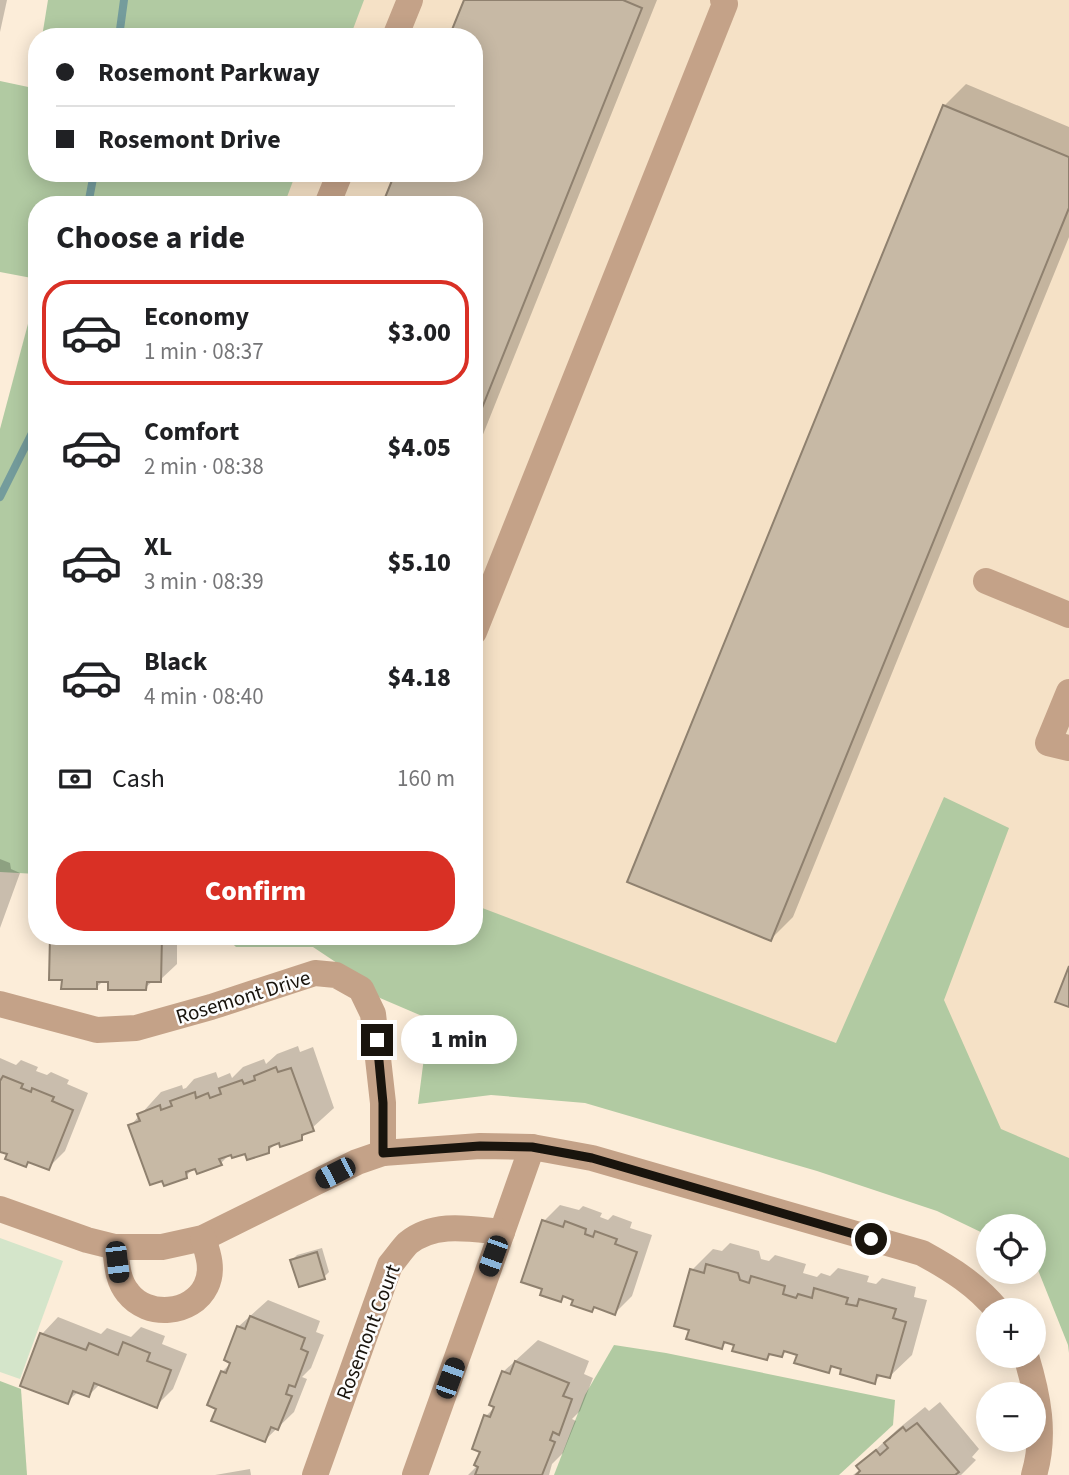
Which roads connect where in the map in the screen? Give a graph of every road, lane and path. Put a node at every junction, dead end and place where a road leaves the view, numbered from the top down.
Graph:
1 (410, 0) edge
2 (723, 0) edge
3 (399, 28) edge
4 (986, 581) dead end
5 (483, 609) edge
6 (1069, 615) edge
7 (1069, 691) edge
8 (1059, 746) edge
9 (0, 1004) edge
10 (532, 1147) junction
11 (383, 1153) junction
12 (0, 1209) edge
13 (502, 1232) junction
14 (203, 1238) junction
15 (115, 1247) junction
16 (988, 1298) edge
17 (1029, 1368) edge
18 (315, 1475) edge
19 (415, 1475) edge
20 (1034, 1475) edge

1 - 3 street
2 - 5 street
4 - 6 street
7 - 8 street
9 - 11 street, Rosemont Drive
10 - 11 street
10 - 13 street
10 - 16 street
11 - 14 street
12 - 15 street
13 - 18 street, Rosemont Court
13 - 19 street
14 - 15 street
14 - 15 street
17 - 20 street

